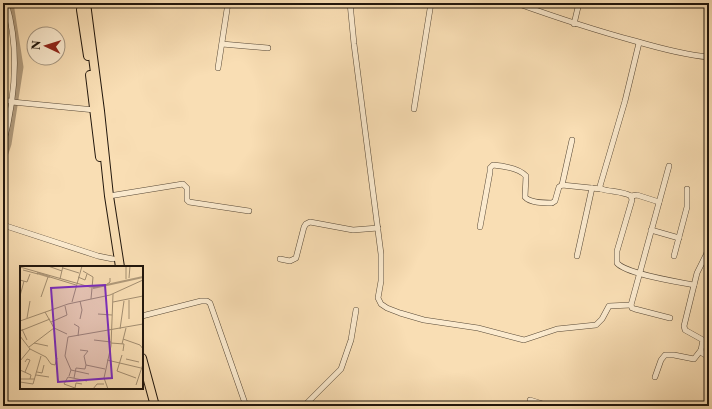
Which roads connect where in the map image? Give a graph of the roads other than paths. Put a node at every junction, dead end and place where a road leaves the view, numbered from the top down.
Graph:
1 (6, 3) edge
2 (80, 3) edge
3 (86, 3) edge
4 (228, 3) edge
5 (350, 3) edge
6 (432, 3) edge
7 (516, 3) edge
8 (579, 3) edge
9 (574, 24) junction
10 (639, 43) junction
11 (222, 44) junction
12 (268, 48) dead end
13 (709, 57) edge
14 (218, 68) dead end
15 (3, 99) edge
16 (12, 102) junction
17 (414, 109) dead end
18 (97, 110) junction
19 (572, 140) dead end
20 (3, 145) edge
21 (669, 166) dead end
22 (562, 184) junction
23 (592, 188) junction
24 (601, 189) junction
25 (687, 189) dead end
26 (110, 196) junction
27 (631, 196) junction
28 (660, 202) junction
29 (249, 211) dead end
30 (3, 225) edge
31 (480, 227) dead end
32 (378, 228) junction
33 (651, 230) junction
34 (679, 238) junction
35 (709, 247) edge
36 (577, 256) dead end
37 (674, 256) dead end
38 (280, 259) dead end
39 (114, 263) edge
40 (120, 266) edge
41 (640, 273) junction
42 (694, 285) junction
43 (631, 305) junction
44 (356, 310) dead end
45 (143, 316) edge
46 (670, 318) dead end
47 (701, 350) junction
48 (709, 357) edge
49 (143, 362) edge
50 (655, 376) dead end
51 (143, 380) edge
52 (530, 400) dead end
53 (150, 406) edge
54 (155, 406) edge
55 (246, 406) edge
56 (304, 406) edge
57 (549, 406) edge

1 - 16 street
2 - 18 highway
3 - 18 highway
4 - 11 street
5 - 32 street
6 - 17 street
7 - 9 street
8 - 9 street
9 - 10 street
10 - 13 street
10 - 24 street
11 - 12 street
11 - 14 street
15 - 16 street
16 - 18 street
16 - 20 street
18 - 26 highway
18 - 39 highway
19 - 22 street
21 - 28 street
22 - 23 street
22 - 31 street
23 - 24 street
23 - 36 street
24 - 27 street
25 - 34 street
26 - 29 street
26 - 40 highway
27 - 28 street
27 - 41 street
28 - 33 street
30 - 39 street
32 - 38 street
32 - 43 street
33 - 34 street
33 - 41 street
34 - 37 street
35 - 42 street
41 - 42 street
41 - 43 street
42 - 47 street
43 - 46 street
44 - 56 street
45 - 55 street
47 - 48 street
47 - 50 street
49 - 54 highway
51 - 53 highway
52 - 57 street

